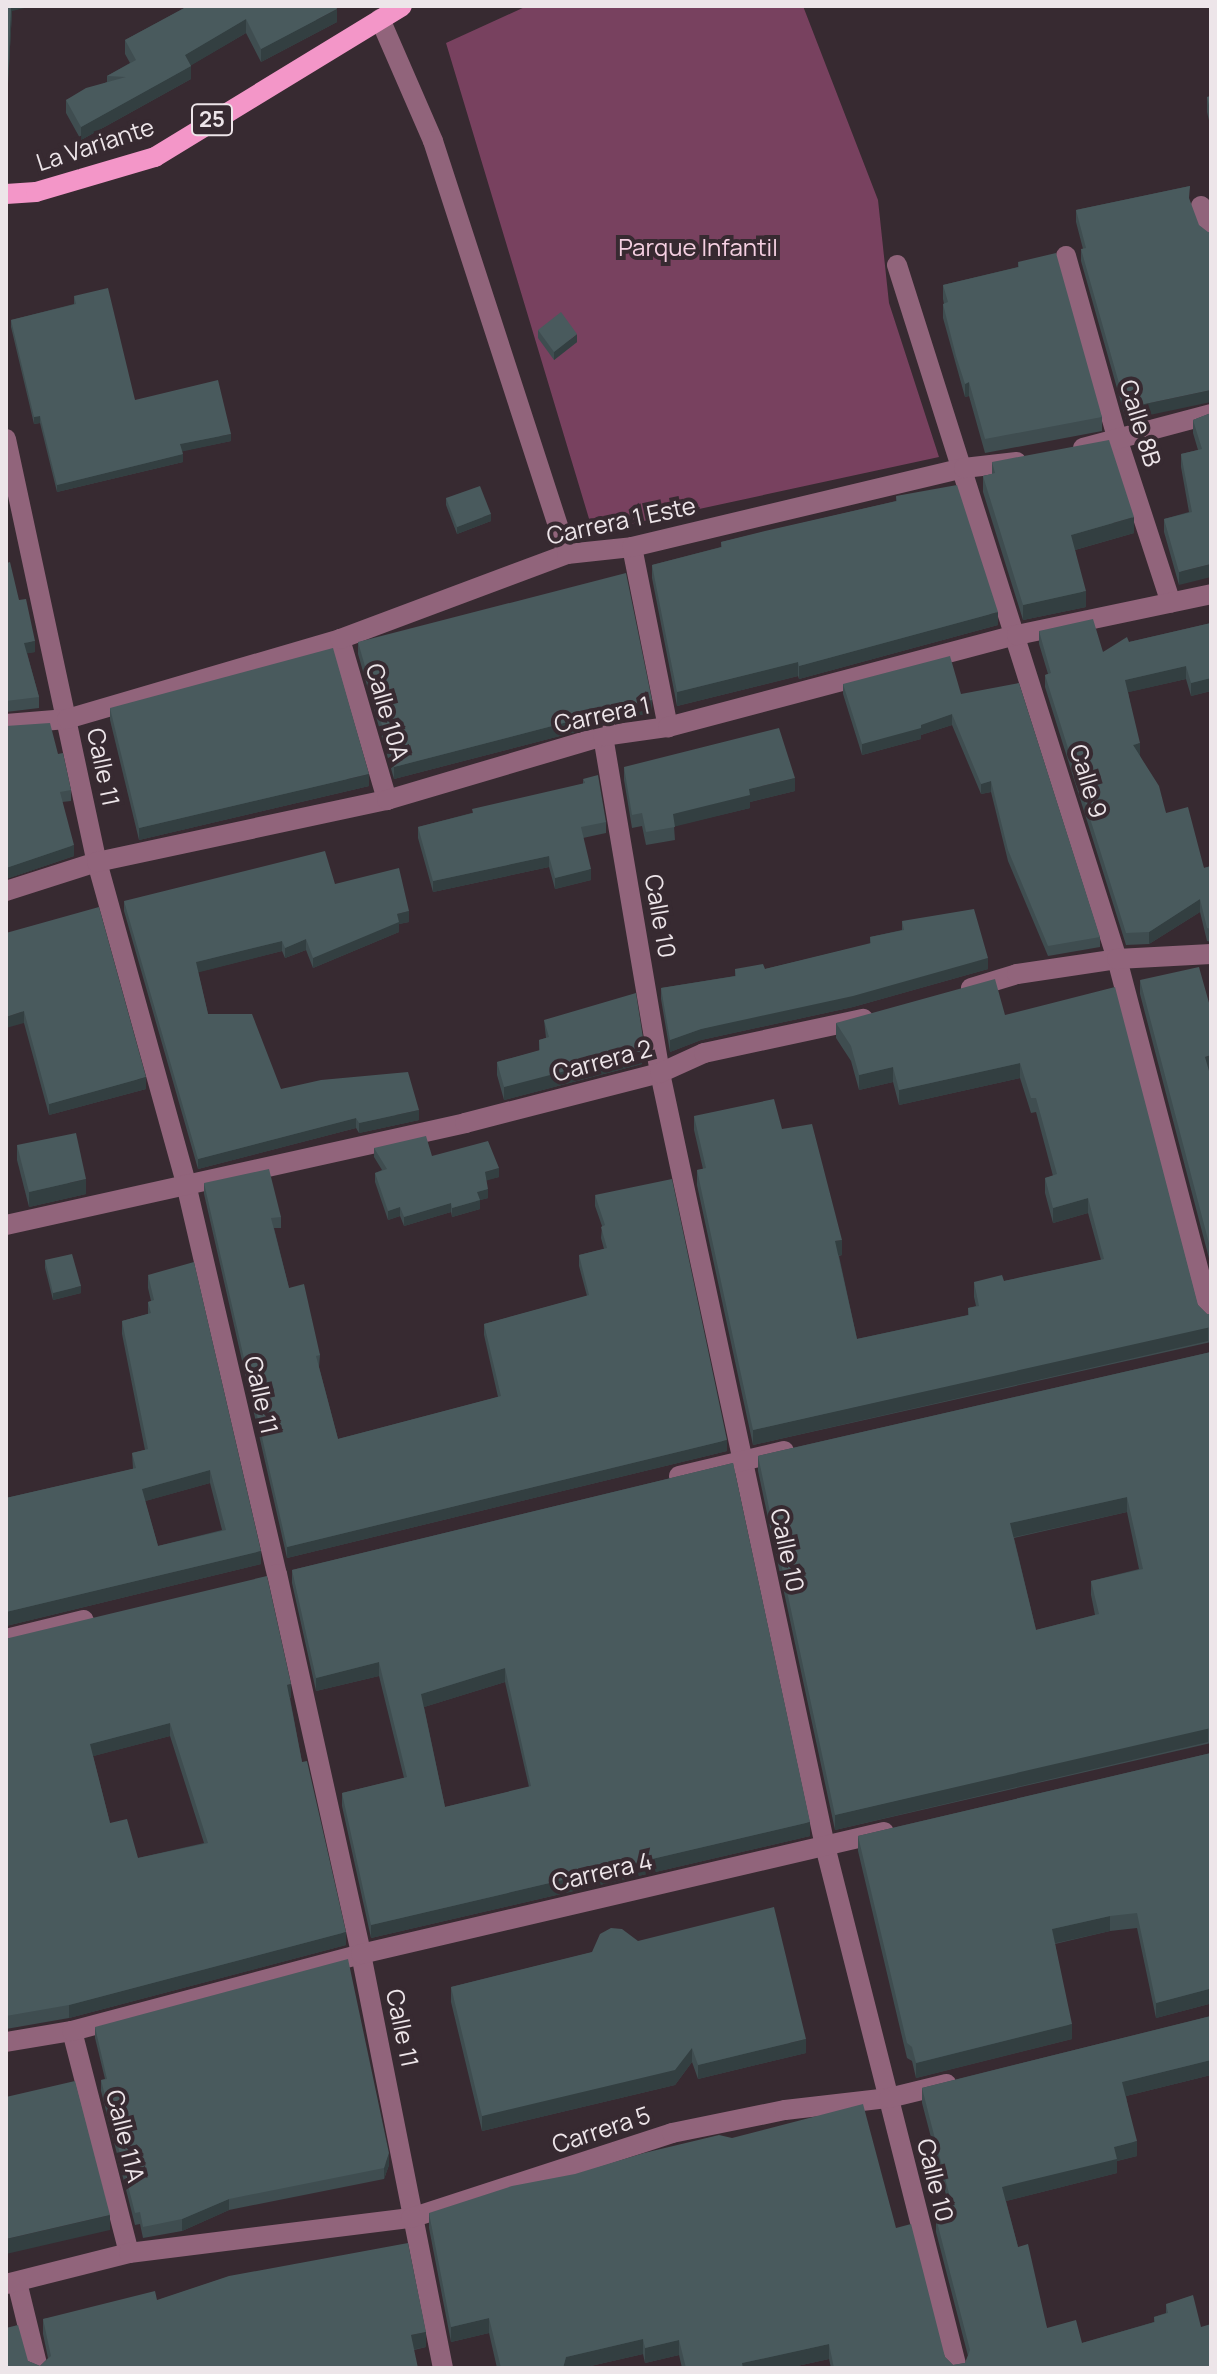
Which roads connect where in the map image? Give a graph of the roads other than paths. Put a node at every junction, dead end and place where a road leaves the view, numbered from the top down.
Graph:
1 (402, 6) edge
2 (380, 19) junction
3 (6, 194) edge
4 (1201, 206) dead end
5 (1211, 231) edge
6 (1066, 256) dead end
7 (897, 265) dead end
8 (1211, 414) edge
9 (6, 439) edge
10 (1118, 441) junction
11 (964, 468) junction
12 (632, 547) junction
13 (567, 554) junction
14 (1211, 594) edge
15 (1171, 603) junction
16 (1017, 635) junction
17 (340, 639) junction
18 (67, 719) junction
19 (6, 724) edge
20 (668, 727) junction
21 (603, 736) junction
22 (387, 800) junction
23 (97, 862) junction
24 (6, 891) edge
25 (1211, 954) edge
26 (1117, 959) junction
27 (957, 993) edge
28 (885, 1013) edge
29 (660, 1073) junction
30 (186, 1184) junction
31 (6, 1225) edge
32 (1211, 1317) edge
33 (804, 1447) edge
34 (742, 1461) junction
35 (665, 1480) edge
36 (111, 1614) edge
37 (6, 1639) edge
38 (903, 1828) edge
39 (825, 1846) junction
40 (361, 1954) junction
41 (72, 2031) junction
42 (6, 2042) edge
43 (965, 2079) edge
44 (889, 2098) junction
45 (411, 2218) junction
46 (129, 2253) junction
47 (12, 2283) edge
48 (38, 2368) edge
49 (443, 2368) edge
50 (957, 2368) edge

1 - 2 main road, La Variante / 25
2 - 3 main road, La Variante / 25
2 - 13 street
4 - 5 street
6 - 10 street, Calle 8B
7 - 11 street, Calle 9
8 - 10 street, Carrera 1 Este
9 - 18 street, Calle 11
10 - 11 street, Carrera 1 Este
10 - 15 street, Calle 8B
11 - 12 street, Carrera 1 Este
11 - 16 street, Calle 9
12 - 13 street, Carrera 1 Este
12 - 20 street
13 - 17 street, Carrera 1 Este
14 - 15 street, Carrera 1
15 - 16 street, Carrera 1
16 - 20 street, Carrera 1
16 - 26 street, Calle 9
17 - 18 street, Carrera 1 Este
17 - 22 street, Calle 10A
18 - 19 street, Carrera 1 Este
18 - 23 street, Calle 11
20 - 21 street, Carrera 1
21 - 22 street, Carrera 1
21 - 29 street, Calle 10
22 - 23 street, Carrera 1
23 - 24 street, Carrera 1
23 - 30 street, Calle 11
25 - 26 street
26 - 27 street
26 - 32 street, Calle 9
28 - 29 street, Carrera 2
29 - 30 street, Carrera 2
29 - 34 street, Calle 10
30 - 31 street, Carrera 2
30 - 40 street, Calle 11
33 - 34 street
34 - 35 street
34 - 39 street, Calle 10
36 - 37 street
38 - 39 street, Carrera 4
39 - 40 street, Carrera 4
39 - 44 street, Calle 10
40 - 41 street, Carrera 4
40 - 45 street, Calle 11
41 - 42 street, Carrera 4
41 - 46 street, Calle 11A
43 - 44 street, Carrera 5
44 - 45 street, Carrera 5
44 - 50 street, Calle 10
45 - 46 street, Carrera 5
45 - 49 street, Calle 11
46 - 47 street, Carrera 5
47 - 48 street

